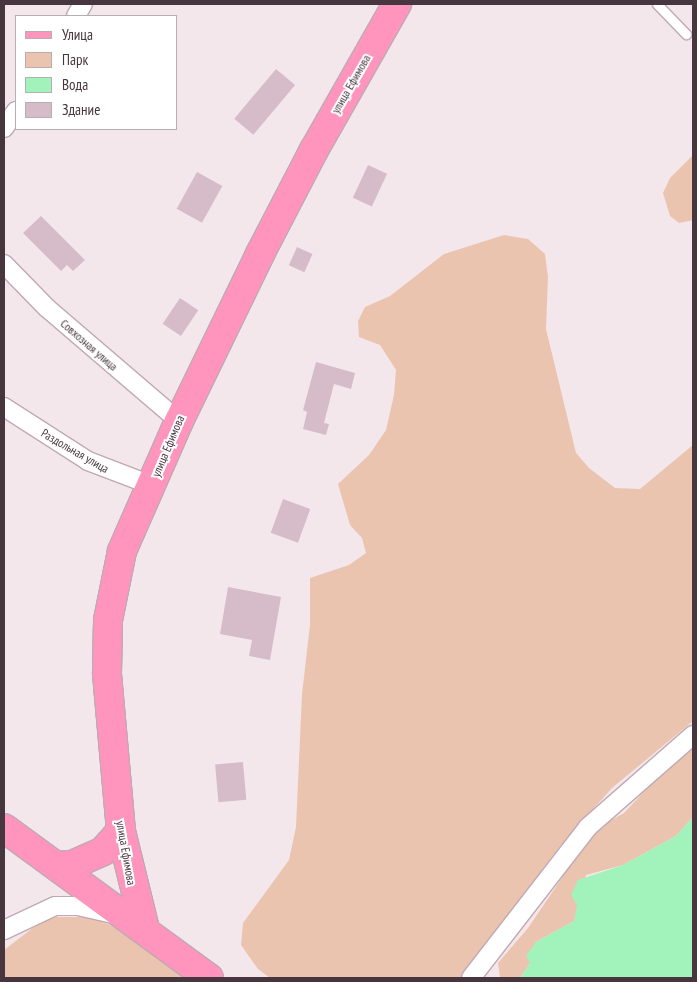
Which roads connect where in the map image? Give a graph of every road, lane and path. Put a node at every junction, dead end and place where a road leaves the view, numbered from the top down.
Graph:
1 (83, 4) edge
2 (397, 4) edge
3 (657, 4) edge
4 (77, 15) edge
5 (686, 34) dead end
6 (15, 112) edge
7 (4, 128) edge
8 (4, 264) edge
9 (4, 407) edge
10 (178, 421) junction
11 (151, 485) junction
12 (693, 735) edge
13 (4, 828) edge
14 (121, 831) junction
15 (57, 866) junction
16 (137, 923) junction
17 (4, 930) edge
18 (209, 978) edge
19 (471, 978) edge

1 - 4 street
2 - 10 main road, улица Ефимова
3 - 5 lane
6 - 7 street
8 - 10 street, Совхозная улица
9 - 11 street, Раздольная улица
10 - 11 main road, улица Ефимова
11 - 14 main road, улица Ефимова
12 - 19 street
13 - 15 main road
14 - 15 main road
14 - 16 main road, улица Ефимова
15 - 16 main road
16 - 17 street
16 - 18 main road

